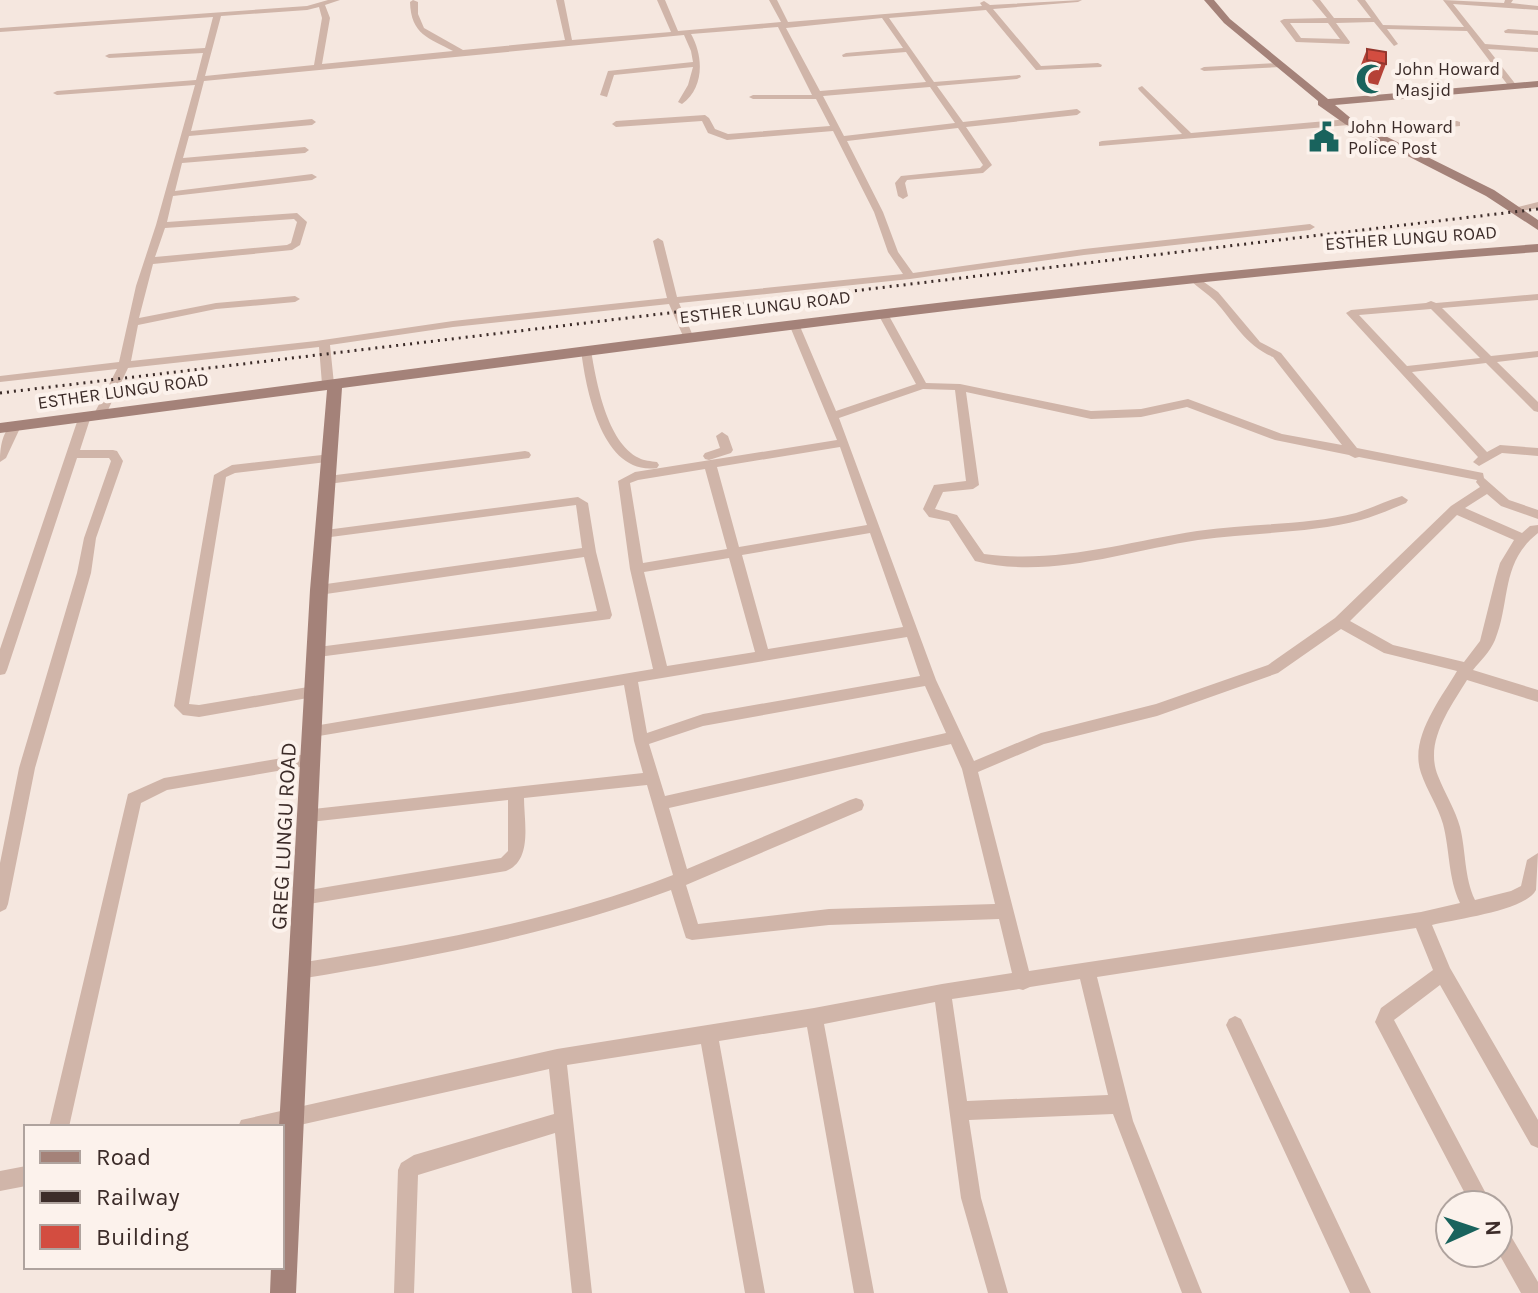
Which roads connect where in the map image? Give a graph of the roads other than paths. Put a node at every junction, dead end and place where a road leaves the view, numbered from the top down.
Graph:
1 (336, 0) edge
2 (560, 0) edge
3 (661, 0) edge
4 (773, 0) edge
5 (908, 0) edge
6 (981, 0) edge
7 (1078, 0) edge
8 (1209, 0) edge
9 (1316, 0) edge
10 (1361, 0) edge
11 (1059, 1) edge
12 (1447, 1) edge
13 (414, 2) dead end
14 (1508, 2) edge
15 (322, 6) junction
16 (988, 8) junction
17 (1538, 8) edge
18 (218, 13) junction
19 (918, 14) junction
20 (885, 17) junction
21 (1331, 20) junction
22 (1377, 20) junction
23 (784, 26) junction
24 (1383, 27) junction
25 (1469, 29) junction
26 (0, 30) edge
27 (1508, 31) dead end
28 (1538, 33) edge
29 (687, 34) junction
30 (676, 35) junction
31 (569, 43) junction
32 (1394, 44) dead end
33 (1483, 46) junction
34 (207, 50) junction
35 (908, 50) junction
36 (1538, 50) edge
37 (460, 52) junction
38 (846, 55) dead end
39 (109, 56) dead end
40 (697, 64) junction
41 (1098, 65) dead end
42 (1278, 65) junction
43 (318, 67) junction
44 (1204, 69) dead end
45 (1017, 77) dead end
46 (199, 81) junction
47 (1538, 84) edge
48 (932, 85) junction
49 (1513, 86) junction
50 (1142, 88) dead end
51 (57, 93) dead end
52 (604, 95) dead end
53 (817, 95) junction
54 (753, 97) dead end
55 (682, 102) dead end
56 (1322, 103) junction
57 (1077, 112) dead end
58 (312, 122) dead end
59 (1349, 122) junction
60 (616, 124) dead end
61 (1457, 124) dead end
62 (962, 125) junction
63 (834, 128) junction
64 (1363, 132) junction
65 (187, 134) junction
66 (1190, 137) junction
67 (840, 139) junction
68 (1102, 144) dead end
69 (305, 150) dead end
70 (179, 161) junction
71 (312, 177) dead end
72 (169, 194) junction
73 (903, 196) dead end
74 (1538, 205) edge
75 (1515, 209) junction
76 (161, 225) junction
77 (1538, 226) edge
78 (1310, 227) dead end
79 (658, 241) dead end
80 (1538, 248) edge
81 (149, 261) junction
82 (910, 276) junction
83 (1194, 278) junction
84 (1538, 297) edge
85 (295, 299) dead end
86 (673, 301) junction
87 (1431, 304) junction
88 (883, 314) junction
89 (132, 323) junction
90 (794, 324) junction
91 (688, 336) junction
92 (324, 343) junction
93 (586, 350) junction
94 (1538, 354) edge
95 (1485, 360) junction
96 (124, 366) junction
97 (1403, 370) junction
98 (0, 379) edge
99 (332, 384) junction
100 (922, 386) junction
101 (960, 387) junction
102 (1538, 408) edge
103 (92, 415) junction
104 (834, 416) junction
105 (7, 427) edge
106 (722, 436) dead end
107 (844, 443) junction
108 (1537, 451) edge
109 (74, 454) junction
110 (1355, 454) junction
111 (525, 455) dead end
112 (1484, 456) junction
113 (0, 458) edge
114 (331, 458) junction
115 (710, 464) junction
116 (328, 480) junction
117 (1483, 482) junction
118 (1402, 500) dead end
119 (1455, 509) junction
120 (1537, 525) edge
121 (875, 528) junction
122 (323, 534) junction
123 (1520, 537) junction
124 (589, 552) junction
125 (734, 552) junction
126 (637, 569) junction
127 (319, 590) junction
128 (1340, 622) junction
129 (911, 631) junction
130 (318, 652) junction
131 (763, 655) junction
132 (0, 670) edge
133 (1465, 671) junction
134 (661, 672) junction
135 (630, 677) junction
136 (929, 680) junction
137 (314, 692) junction
138 (1538, 696) edge
139 (313, 731) junction
140 (953, 737) junction
141 (641, 741) junction
142 (312, 759) junction
143 (970, 769) junction
144 (651, 778) junction
145 (516, 793) junction
146 (660, 804) junction
147 (856, 805) dead end
148 (310, 815) junction
149 (1536, 865) edge
150 (679, 880) junction
151 (303, 898) junction
152 (0, 904) edge
153 (1470, 906) junction
154 (1005, 911) junction
155 (1421, 920) junction
156 (299, 971) junction
157 (1087, 972) junction
158 (1443, 973) junction
159 (1023, 982) junction
160 (942, 992) junction
161 (814, 1017) junction
162 (1235, 1025) dead end
163 (708, 1033) junction
164 (557, 1058) junction
165 (1119, 1104) junction
166 (957, 1111) junction
167 (291, 1117) junction
168 (563, 1121) junction
169 (59, 1125) edge
170 (257, 1125) edge
171 (1538, 1138) edge
172 (24, 1176) edge
173 (0, 1181) edge
174 (1473, 1189) edge
175 (1514, 1260) edge
176 (283, 1293) edge
177 (404, 1293) edge
178 (582, 1293) edge
179 (755, 1293) edge
180 (864, 1293) edge
181 (998, 1293) edge
182 (1192, 1293) edge
183 (1361, 1293) edge
184 (1533, 1293) edge

1 - 15 street
2 - 31 street
3 - 30 street
4 - 23 street
5 - 19 street
6 - 16 street
7 - 11 street
8 - 42 street
9 - 21 street
10 - 22 street
11 - 16 street
12 - 14 street
12 - 25 street
13 - 37 street
14 - 17 street
15 - 18 street
15 - 43 street
16 - 19 street
16 - 41 street
18 - 26 street
18 - 34 street
19 - 20 street
20 - 23 street
20 - 35 street
21 - 21 street
21 - 22 street
22 - 24 street
23 - 29 street
23 - 53 street
24 - 25 street
24 - 32 street
25 - 33 street
27 - 28 street
29 - 30 street
29 - 40 street
30 - 31 street
31 - 37 street
33 - 36 street
33 - 49 street
34 - 39 street
34 - 46 street
35 - 38 street
35 - 48 street
37 - 43 street
40 - 52 street
40 - 55 street
42 - 44 street
42 - 56 street
43 - 46 street
45 - 48 street
46 - 51 street
46 - 65 street
47 - 49 street
48 - 53 street
48 - 62 street
49 - 56 street
50 - 66 street
53 - 54 street
53 - 63 street
56 - 59 street
57 - 62 street
58 - 65 street
59 - 64 street
59 - 66 street
60 - 63 street
61 - 64 street
62 - 67 street
62 - 73 street
63 - 67 street
64 - 75 street
65 - 70 street
66 - 68 street
67 - 82 street
69 - 70 street
70 - 72 street
71 - 72 street
72 - 76 street
74 - 75 street
75 - 77 street
76 - 81 street
76 - 81 street
78 - 82 street
79 - 86 street
80 - 83 street, ESTHER LUNGU ROAD
81 - 89 street
82 - 86 street
83 - 88 street, ESTHER LUNGU ROAD
83 - 110 street
84 - 87 street
85 - 89 street
86 - 91 street
86 - 92 street
87 - 95 street
87 - 97 street
88 - 90 street, ESTHER LUNGU ROAD
88 - 100 street
89 - 96 street
90 - 91 street, ESTHER LUNGU ROAD
90 - 104 street
91 - 93 street, ESTHER LUNGU ROAD
92 - 96 street
92 - 99 street
93 - 99 street, ESTHER LUNGU ROAD
93 - 106 street
94 - 95 street
95 - 97 street
95 - 102 street
96 - 98 street
96 - 103 street
97 - 112 street
99 - 103 street, ESTHER LUNGU ROAD
99 - 114 street, GREG LUNGU ROAD
100 - 101 street
100 - 104 street
101 - 110 street
101 - 118 street
103 - 105 street, ESTHER LUNGU ROAD
103 - 109 street
104 - 107 street
105 - 113 street
107 - 115 street
107 - 121 street
108 - 112 street
109 - 132 street
109 - 152 street
110 - 117 street
111 - 116 street
112 - 117 street
114 - 116 street, GREG LUNGU ROAD
114 - 137 street
115 - 125 street
115 - 126 street
116 - 122 street, GREG LUNGU ROAD
117 - 119 street
117 - 120 street
119 - 123 street
119 - 128 street
120 - 123 street
121 - 125 street
121 - 129 street
122 - 124 street
122 - 127 street, GREG LUNGU ROAD
123 - 133 street
124 - 127 street
124 - 130 street
125 - 126 street
125 - 131 street
126 - 134 street
127 - 130 street, GREG LUNGU ROAD
128 - 133 street
128 - 143 street
129 - 131 street
129 - 136 street
130 - 137 street, GREG LUNGU ROAD
131 - 134 street
133 - 138 street
133 - 153 street
134 - 135 street
135 - 139 street
135 - 141 street
136 - 140 street
136 - 141 street
137 - 139 street, GREG LUNGU ROAD
139 - 142 street, GREG LUNGU ROAD
140 - 143 street
140 - 146 street
141 - 144 street
142 - 148 street, GREG LUNGU ROAD
142 - 169 street
143 - 154 street
144 - 145 street
144 - 146 street
145 - 148 street
145 - 151 street
146 - 150 street
147 - 150 street
148 - 151 street, GREG LUNGU ROAD
149 - 153 street
150 - 154 street
150 - 156 street
151 - 156 street, GREG LUNGU ROAD
153 - 155 street
154 - 159 street
155 - 157 street
155 - 158 street
156 - 167 street, GREG LUNGU ROAD
157 - 159 street
157 - 165 street
158 - 171 street
158 - 174 street
159 - 160 street
160 - 161 street
160 - 166 street
161 - 163 street
161 - 180 street
162 - 183 street
163 - 164 street
163 - 179 street
164 - 167 street
164 - 168 street
165 - 166 street
165 - 182 street
166 - 181 street
167 - 170 street
167 - 176 street, GREG LUNGU ROAD
168 - 177 street
168 - 178 street
172 - 173 street
175 - 184 street

